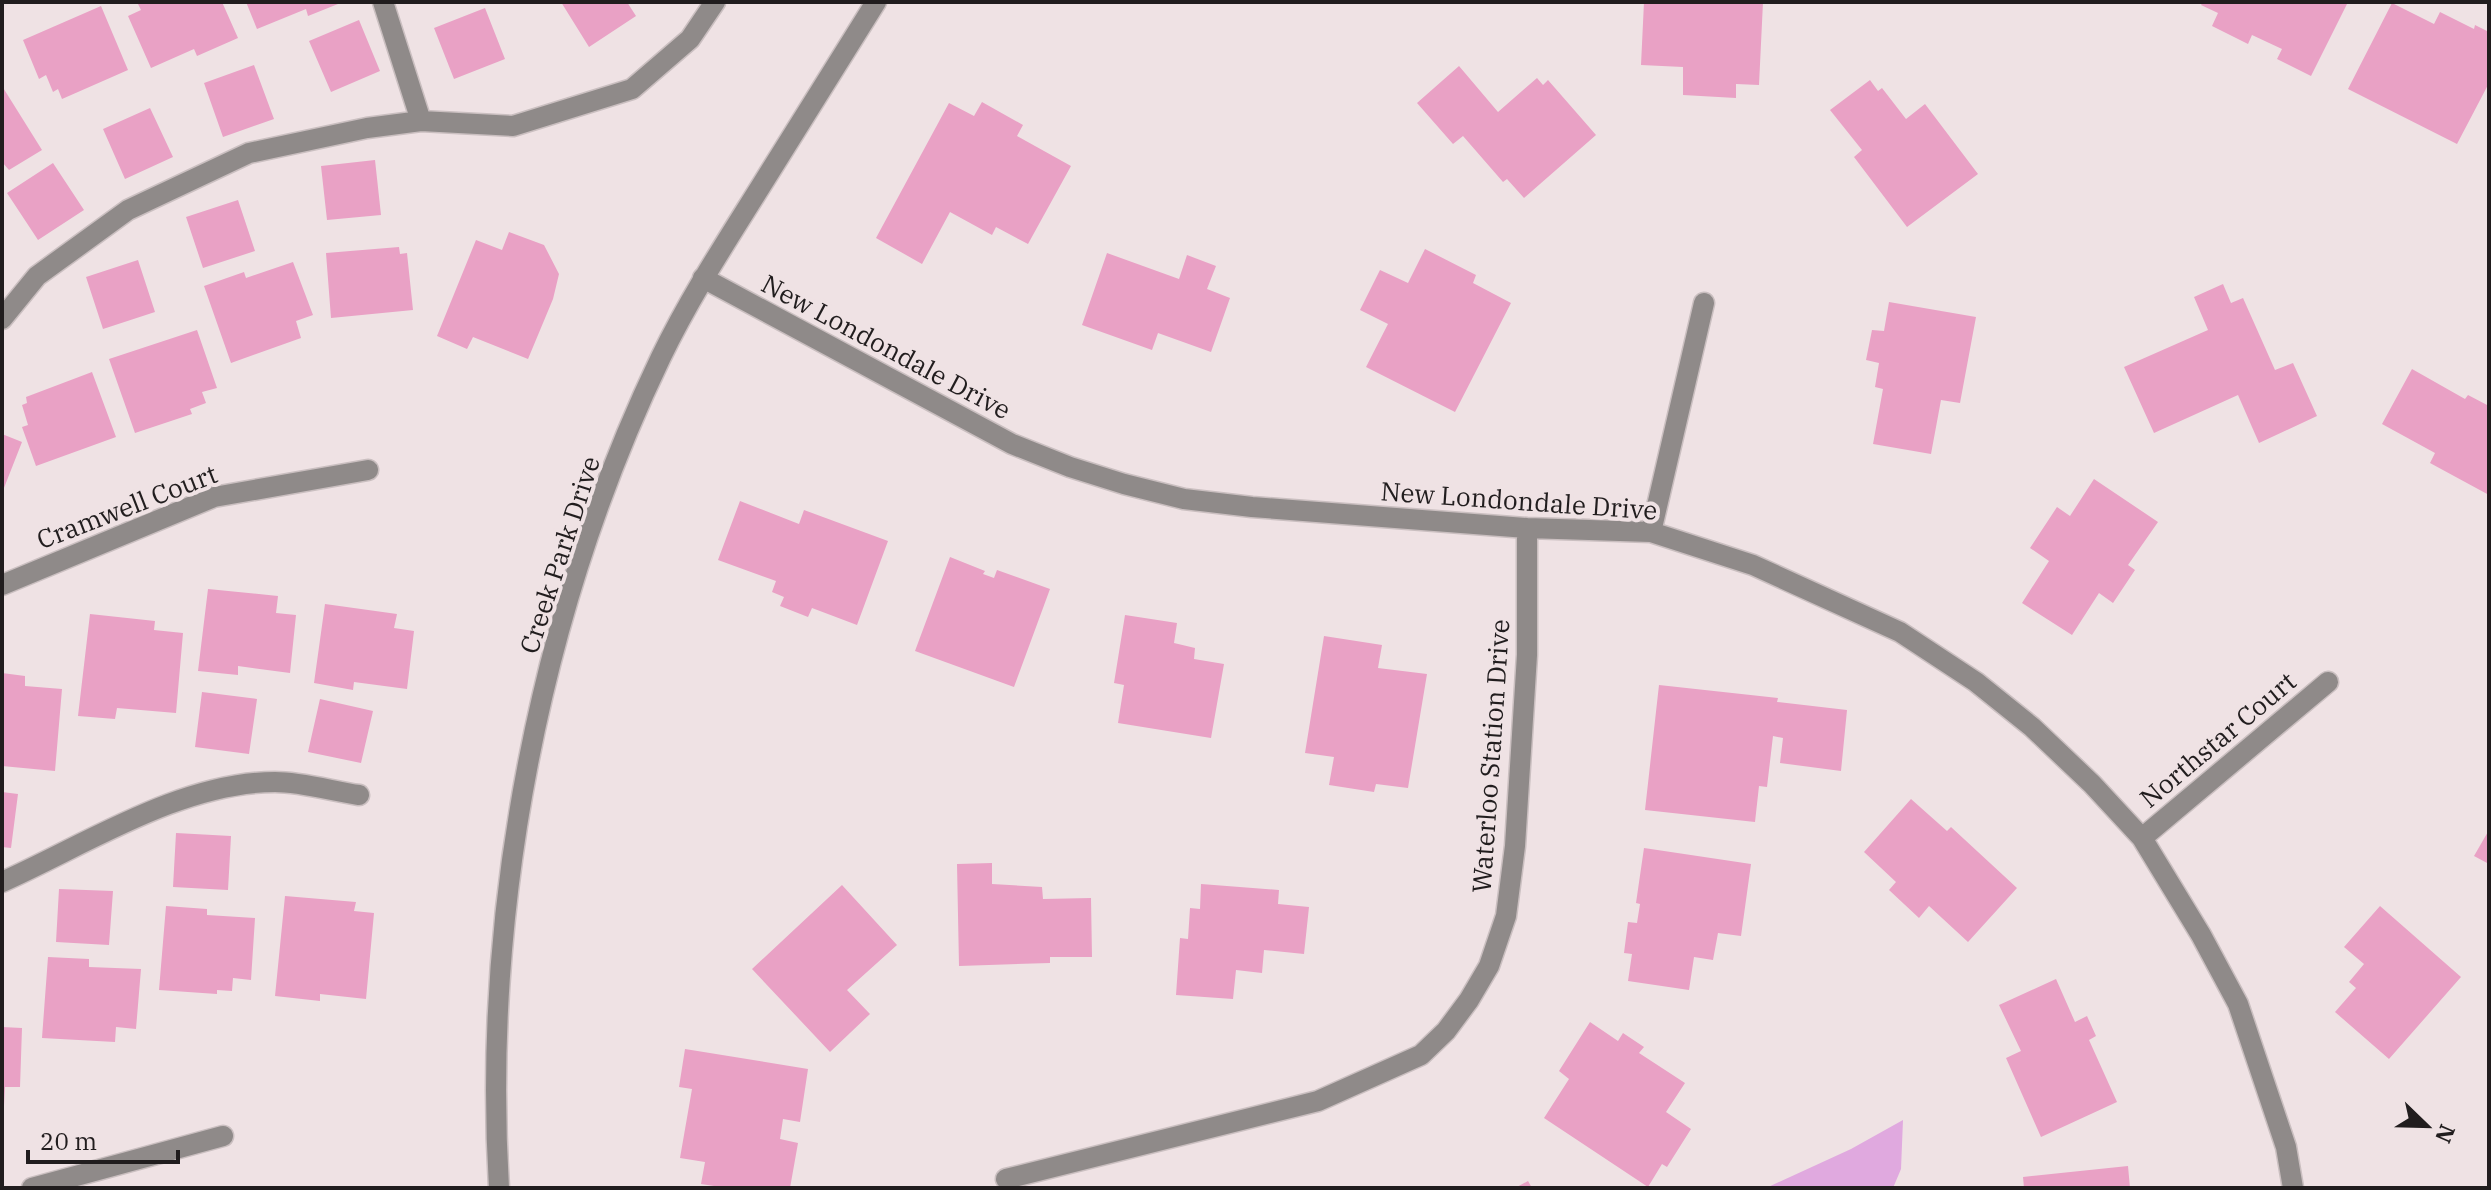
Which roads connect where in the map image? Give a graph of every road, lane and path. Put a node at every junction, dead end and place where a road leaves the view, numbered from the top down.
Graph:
1 (383, 2) edge
2 (715, 2) edge
3 (876, 2) edge
4 (421, 121) junction
5 (703, 278) junction
6 (1704, 303) dead end
7 (2, 319) edge
8 (368, 470) dead end
9 (1527, 528) junction
10 (1651, 532) junction
11 (2, 585) edge
12 (2328, 682) dead end
13 (359, 795) dead end
14 (2142, 838) junction
15 (2, 882) edge
16 (223, 1136) dead end
17 (1006, 1179) dead end
18 (32, 1188) edge
19 (499, 1188) edge
20 (2293, 1188) edge

1 - 4 street
2 - 4 street
3 - 5 street, Creek Park Drive
4 - 7 street
5 - 9 street, New Londondale Drive
5 - 19 street, Creek Park Drive
6 - 10 street
8 - 11 street, Cramwell Court
9 - 10 street, New Londondale Drive
9 - 17 street, Waterloo Station Drive
10 - 14 street, New Londondale Drive
12 - 14 street, Northstar Court
13 - 15 street
14 - 20 street, New Londondale Drive
16 - 18 street

